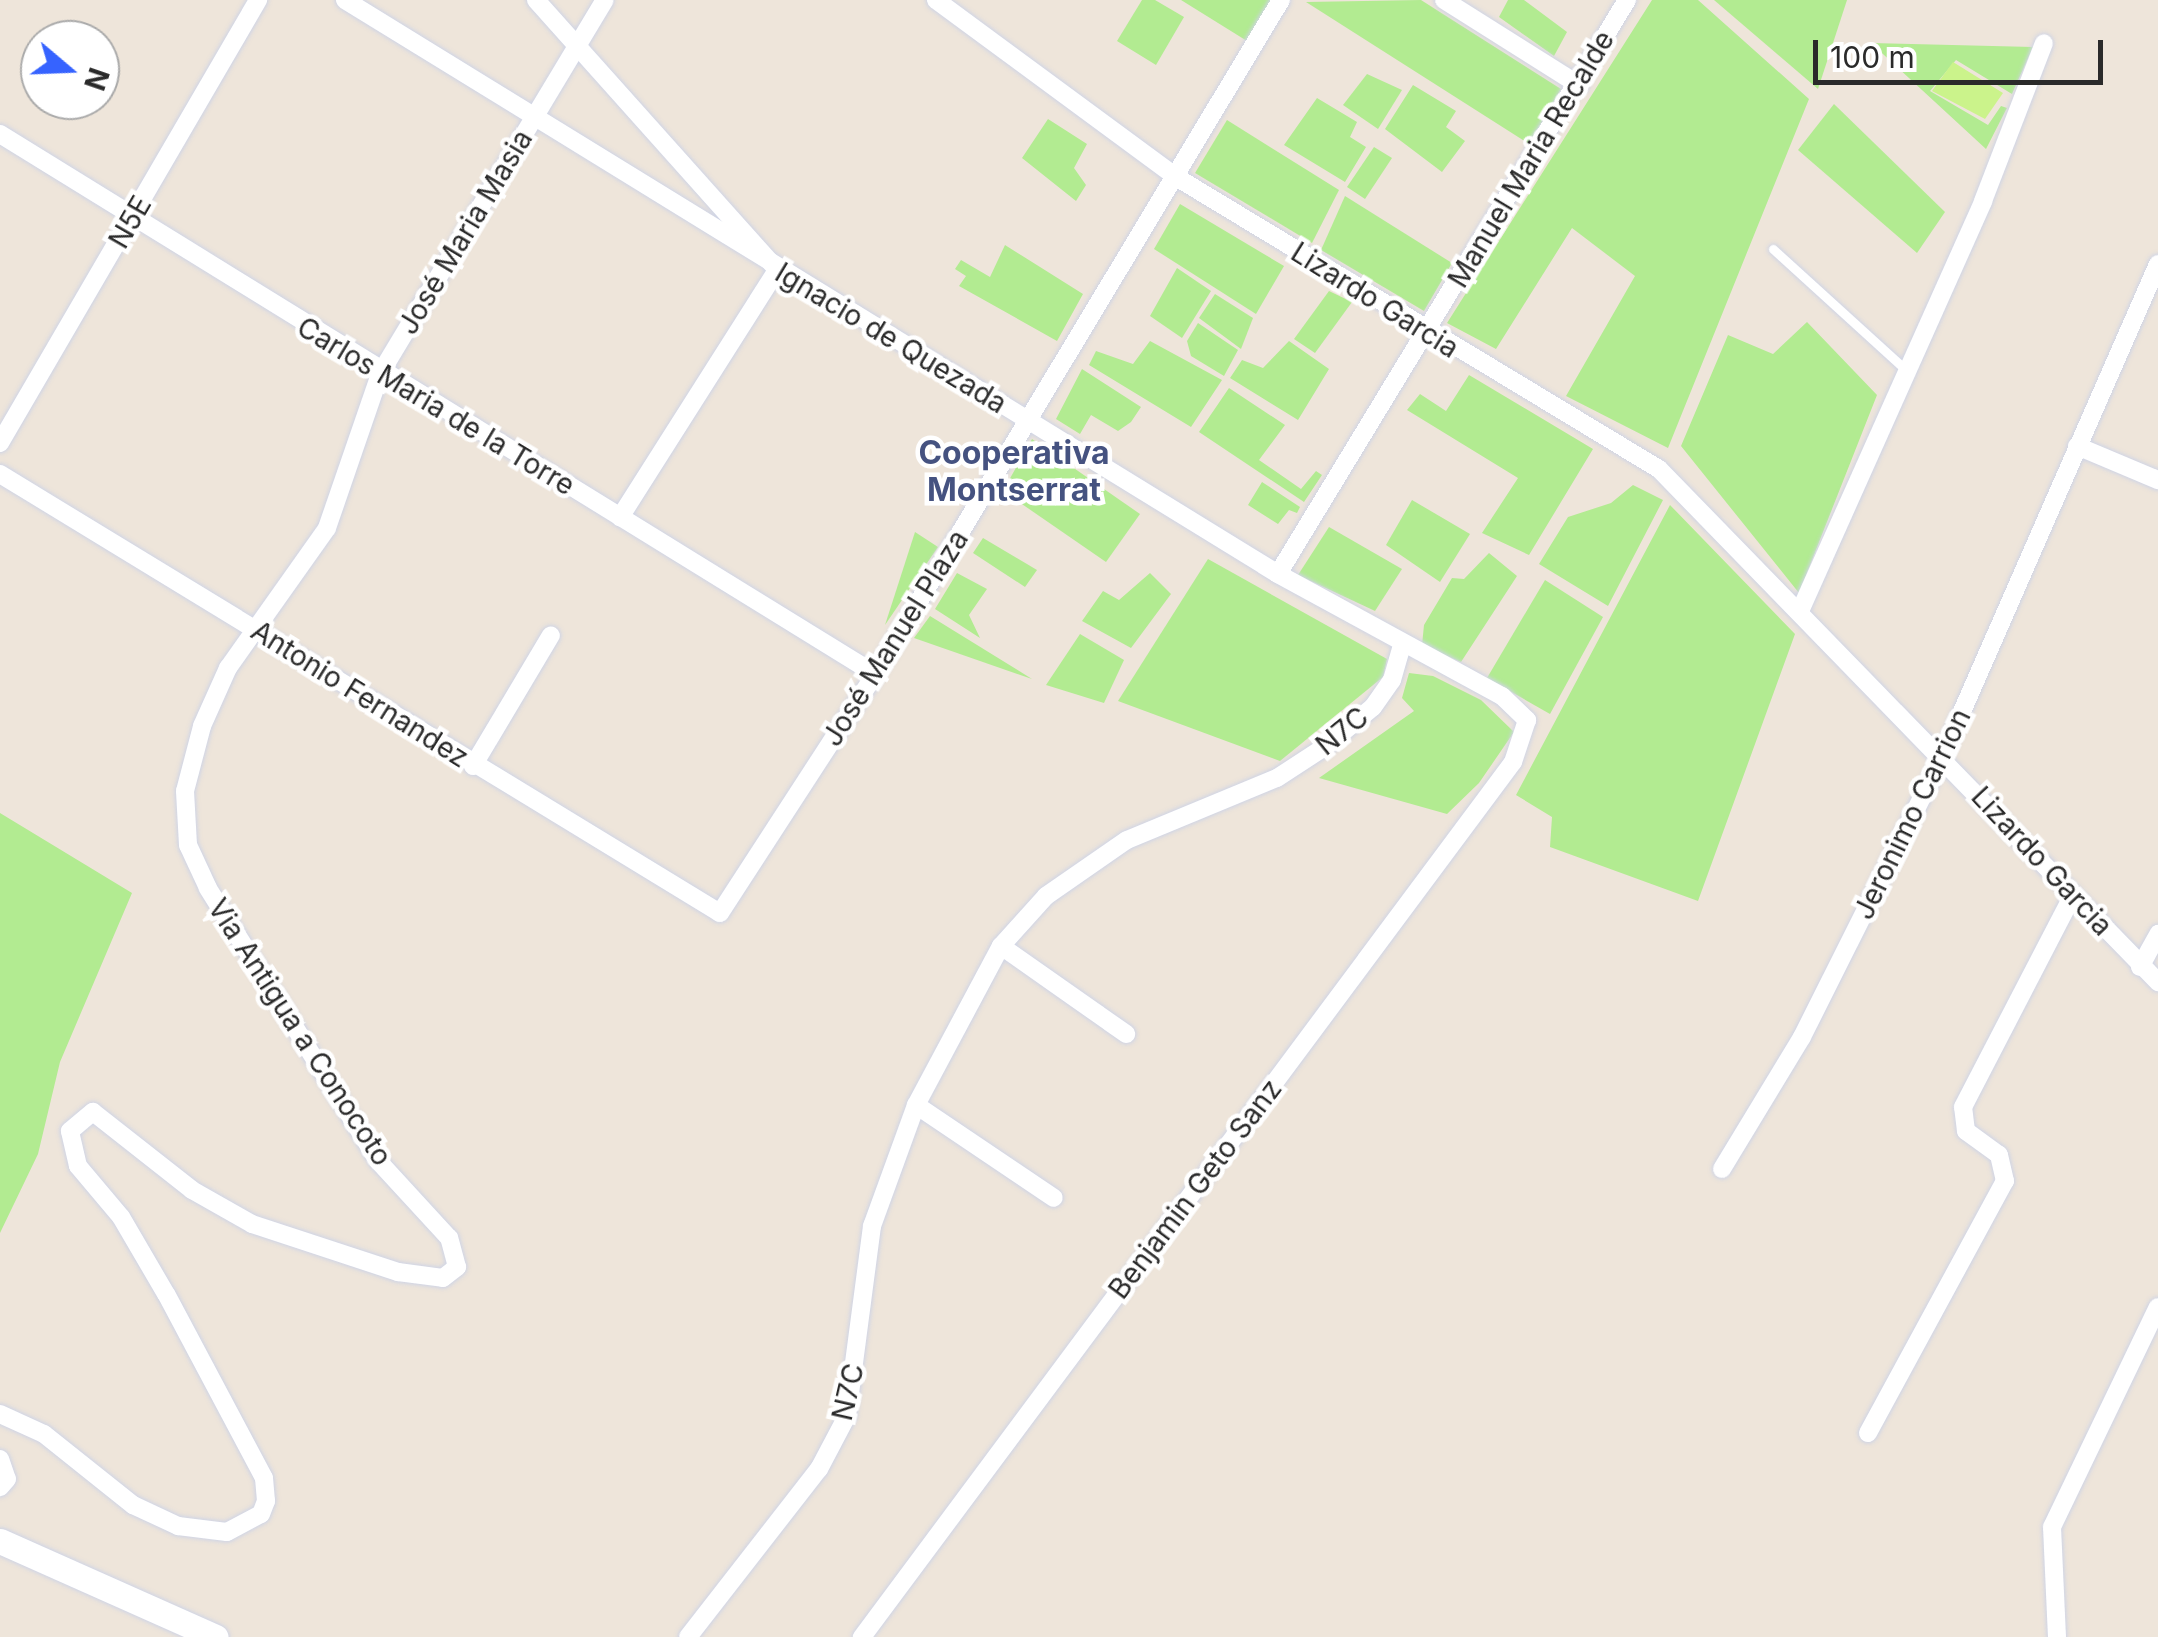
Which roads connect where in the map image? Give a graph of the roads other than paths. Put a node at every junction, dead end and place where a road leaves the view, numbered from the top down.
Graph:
1 (258, 0) edge
2 (345, 0) edge
3 (536, 0) edge
4 (605, 0) edge
5 (936, 0) edge
6 (1281, 0) edge
7 (1444, 0) edge
8 (1628, 0) edge
9 (2044, 43) dead end
10 (577, 46) junction
11 (1579, 85) junction
12 (532, 120) junction
13 (0, 134) edge
14 (1176, 177) junction
15 (133, 218) junction
16 (1773, 249) dead end
17 (2158, 264) edge
18 (777, 270) junction
19 (1425, 332) junction
20 (1904, 368) junction
21 (380, 374) junction
22 (1030, 420) junction
23 (0, 443) edge
24 (2076, 446) junction
25 (0, 474) edge
26 (2158, 480) edge
27 (620, 516) junction
28 (1278, 574) junction
29 (1800, 611) junction
30 (256, 628) junction
31 (551, 635) dead end
32 (1402, 646) junction
33 (875, 674) junction
34 (1525, 738) joint
35 (1944, 755) junction
36 (473, 766) junction
37 (2072, 895) junction
38 (720, 913) joint
39 (2158, 934) edge
40 (1002, 946) junction
41 (2140, 967) junction
42 (2158, 982) edge
43 (1126, 1034) dead end
44 (916, 1105) junction
45 (1722, 1169) dead end
46 (1054, 1198) dead end
47 (2158, 1307) edge
48 (0, 1414) edge
49 (1868, 1433) dead end
50 (0, 1459) edge
51 (0, 1487) edge
52 (0, 1541) edge
53 (216, 1637) edge
54 (688, 1637) edge
55 (862, 1637) edge
56 (2057, 1637) edge

1 - 15 street, N5E
2 - 12 street, Ignacio de Quezada
3 - 10 street
4 - 10 street, José Maria Masia
5 - 14 street, Lizardo Garcia
6 - 14 street, José Manuel Plaza
7 - 11 street
8 - 11 street, Manuel Maria Recalde
9 - 20 street
10 - 12 street, José Maria Masia
10 - 18 street
11 - 19 street, Manuel Maria Recalde
12 - 18 street, Ignacio de Quezada
12 - 21 street, José Maria Masia
13 - 15 street, Carlos Maria de la Torre
14 - 19 street, Lizardo Garcia
14 - 22 street, José Manuel Plaza
15 - 21 street, Carlos Maria de la Torre
15 - 23 street, N5E
16 - 20 lane
17 - 24 street, Jeronimo Carrion
18 - 22 street, Ignacio de Quezada
18 - 27 street
19 - 28 street, Manuel Maria Recalde
19 - 29 street, Lizardo Garcia
20 - 29 street
21 - 27 street, Carlos Maria de la Torre
21 - 30 street, José Maria Masia
22 - 28 street, Ignacio de Quezada
22 - 33 street, José Manuel Plaza
24 - 26 street
24 - 35 street, Jeronimo Carrion
25 - 30 street, Antonio Fernandez
27 - 33 street, Carlos Maria de la Torre
28 - 32 street, Ignacio de Quezada
29 - 35 street, Lizardo Garcia
30 - 36 street, Antonio Fernandez
30 - 48 street, Via Antigua a Conocoto
31 - 36 street
32 - 34 street, Ignacio de Quezada
32 - 40 street, N7C
33 - 38 street, José Manuel Plaza
34 - 55 street, Benjamin Geto Sanz
35 - 37 street, Lizardo Garcia
35 - 45 street, Jeronimo Carrion
36 - 38 street, Antonio Fernandez
37 - 41 street, Lizardo Garcia
37 - 49 street
39 - 41 street
40 - 43 street
40 - 44 street, N7C
41 - 42 street, Lizardo Garcia
44 - 46 street
44 - 54 street, N7C
47 - 56 street
50 - 51 street
52 - 53 main road

